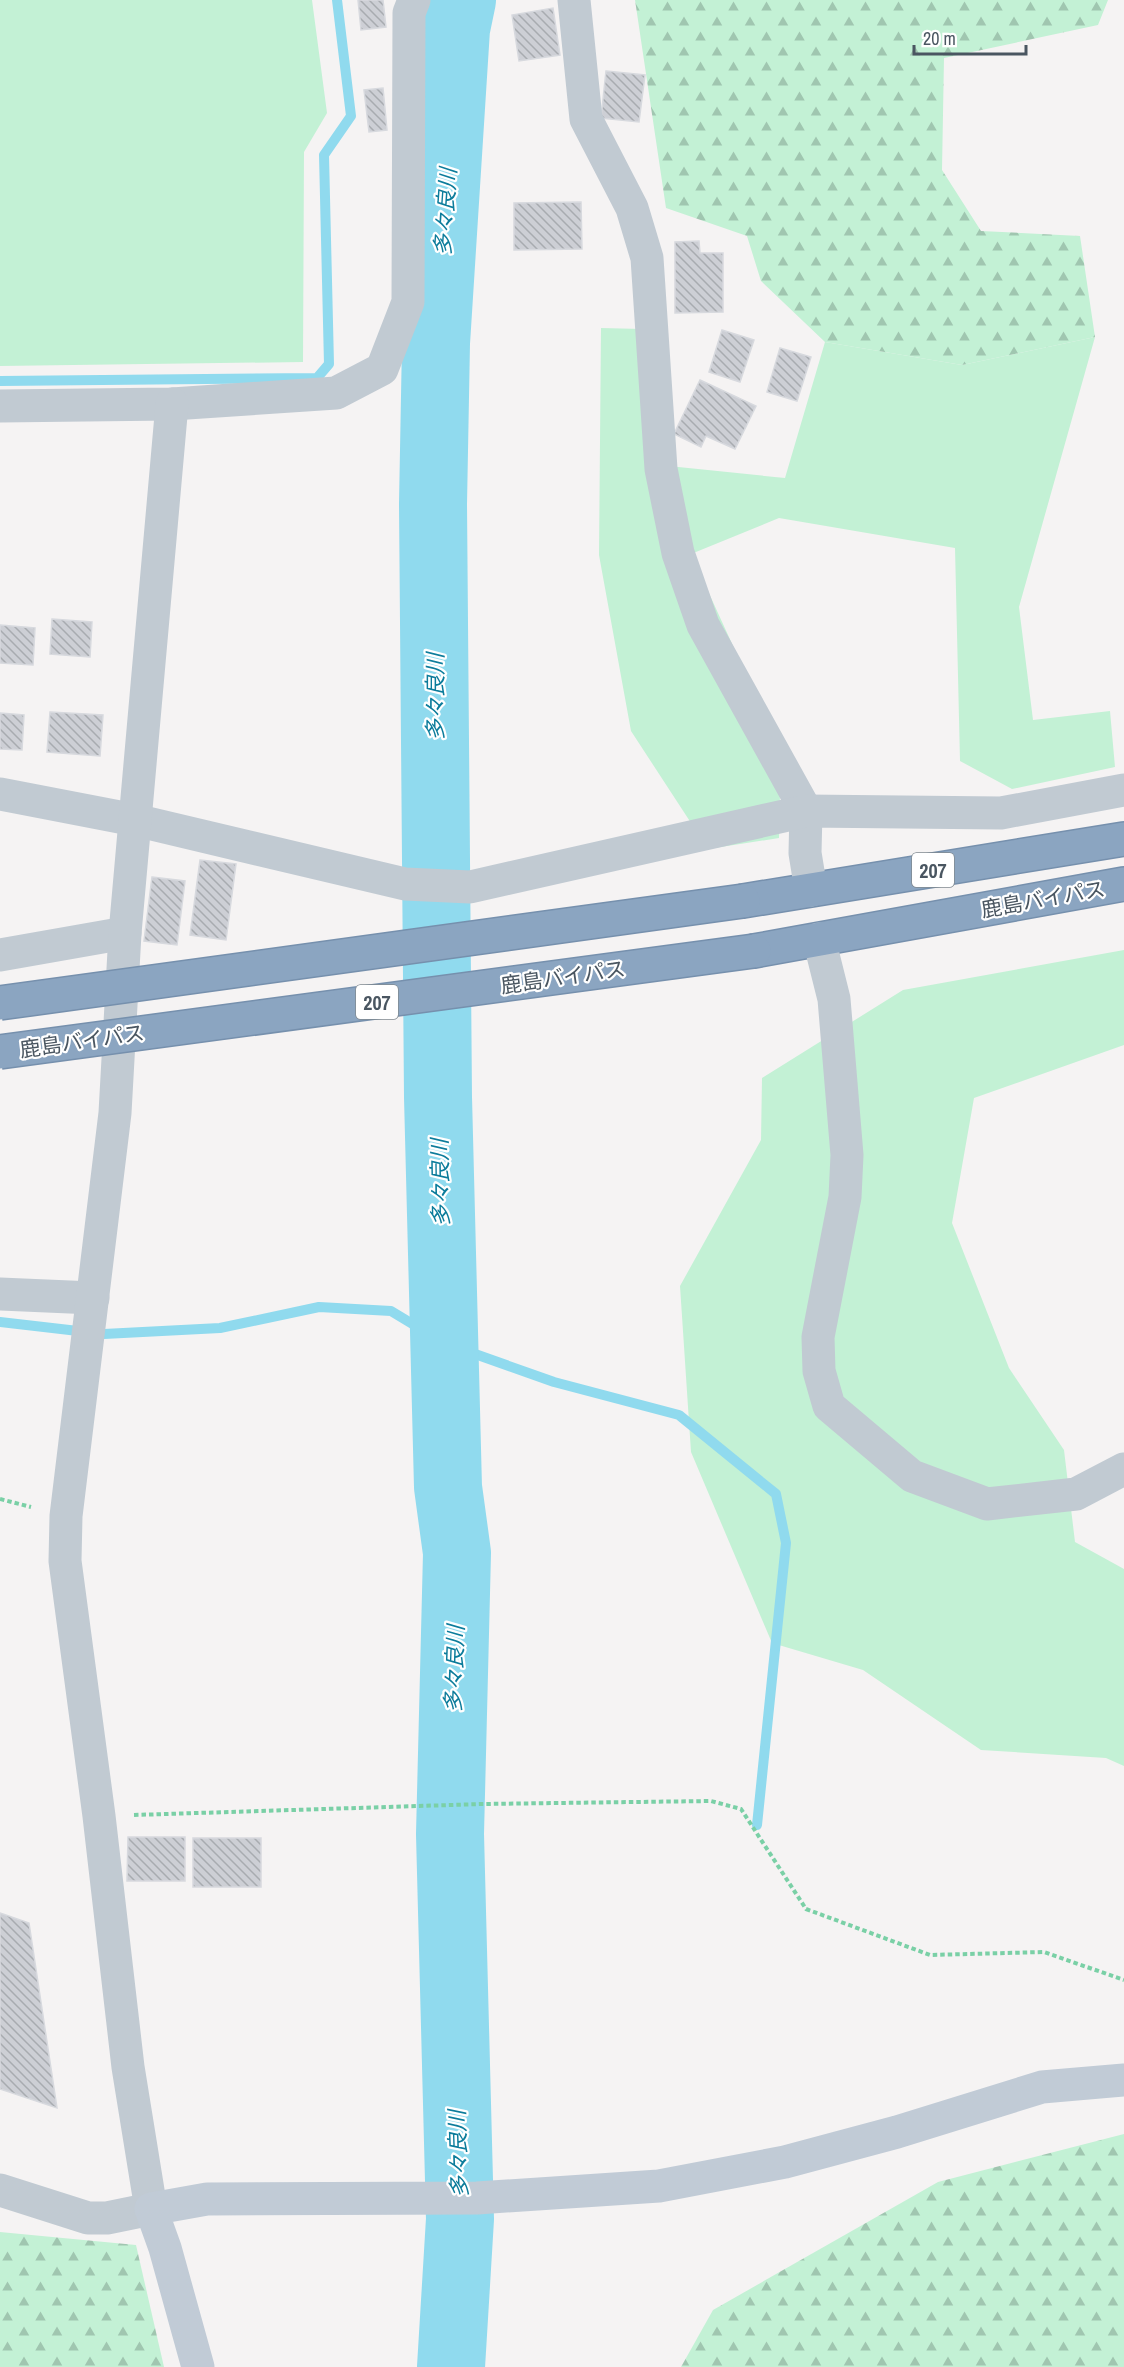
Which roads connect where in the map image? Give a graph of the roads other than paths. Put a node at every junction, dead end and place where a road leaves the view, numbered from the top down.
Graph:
1 (414, 0) edge
2 (574, 0) edge
3 (172, 404) junction
4 (0, 406) edge
5 (1124, 790) edge
6 (0, 794) edge
7 (806, 811) junction
8 (135, 820) junction
9 (1124, 839) edge
10 (1124, 884) edge
11 (811, 890) junction
12 (125, 933) junction
13 (819, 939) junction
14 (0, 955) edge
15 (0, 1003) edge
16 (0, 1052) edge
17 (0, 1294) edge
18 (93, 1298) junction
19 (1124, 1469) edge
20 (1124, 2080) edge
21 (0, 2190) edge
22 (151, 2209) junction
23 (198, 2367) edge

1 - 3 street
2 - 7 street
3 - 4 street
3 - 8 street
5 - 7 street
6 - 8 street
7 - 8 street
7 - 11 street
8 - 12 street
9 - 11 highway, 207
10 - 13 highway, 鹿島バイパス / 207
11 - 15 highway, 207, bridge
12 - 14 street
12 - 18 street
13 - 16 highway, 鹿島バイパス / 207, bridge
13 - 19 street
17 - 18 street
18 - 22 street
20 - 22 street
21 - 22 street
22 - 23 street

